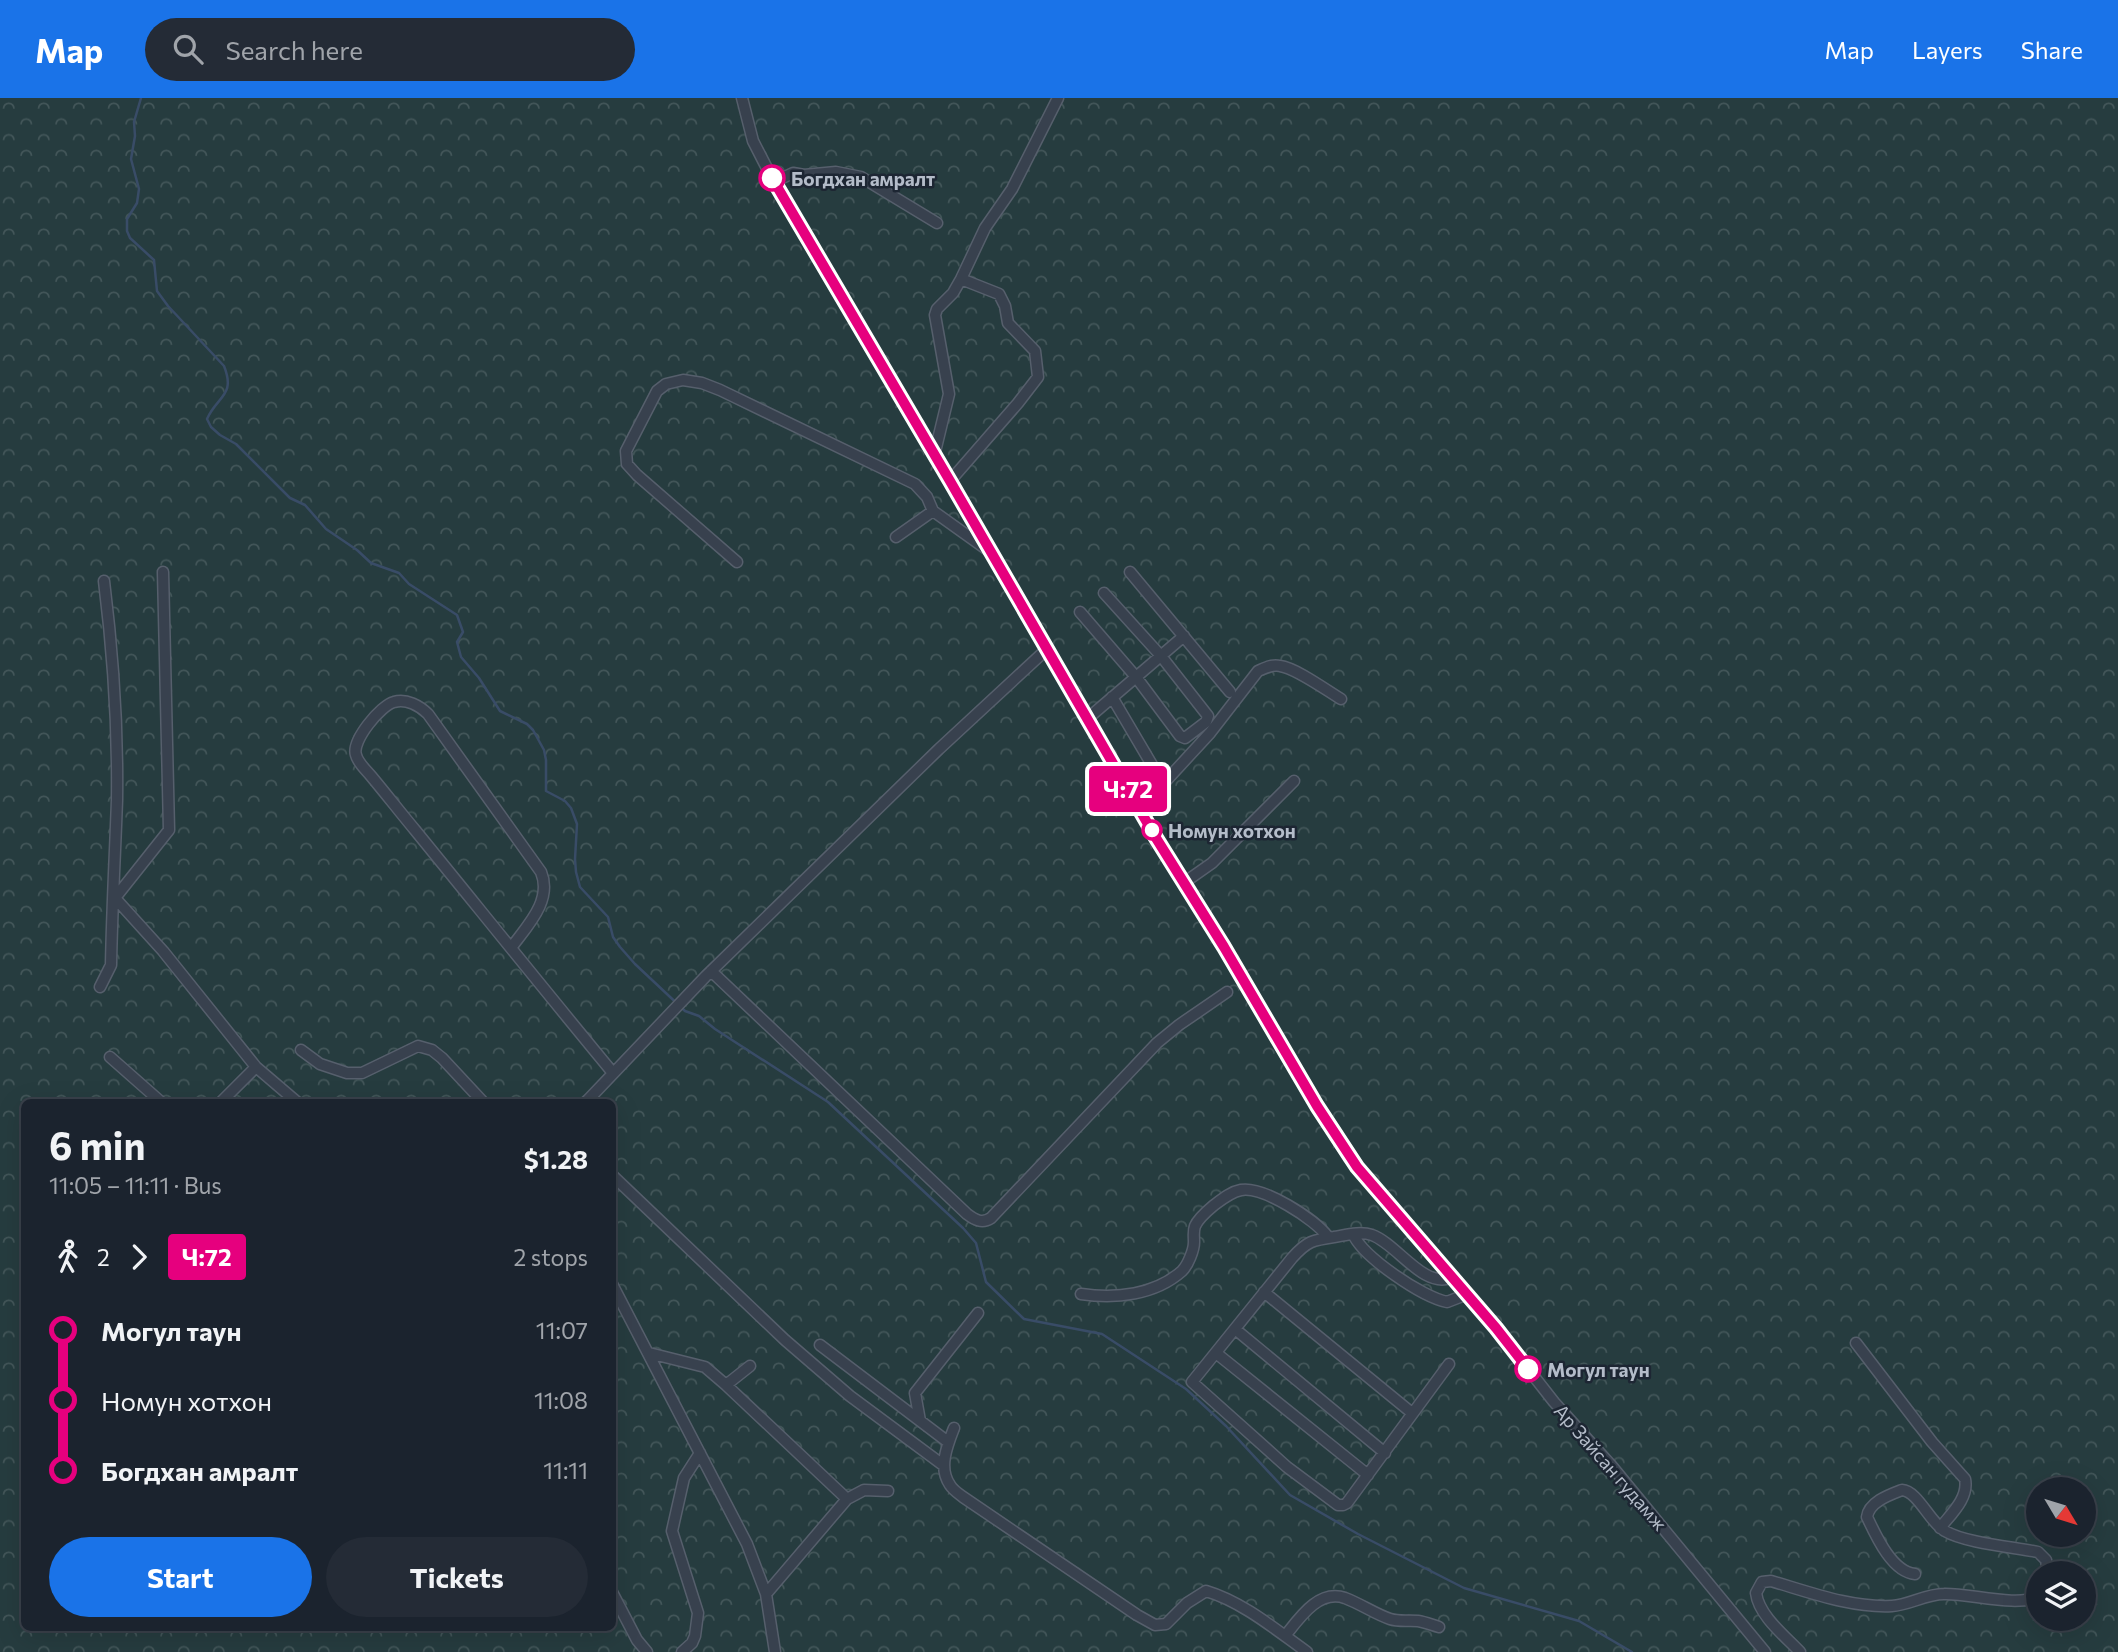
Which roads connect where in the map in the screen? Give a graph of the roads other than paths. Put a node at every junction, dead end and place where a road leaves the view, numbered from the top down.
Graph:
1 (743, 98) edge
2 (1058, 98) edge
3 (773, 180) junction
4 (937, 223) dead end
5 (961, 279) junction
6 (934, 456) junction
7 (950, 481) junction
8 (933, 511) junction
9 (896, 537) dead end
10 (992, 554) junction
11 (737, 562) dead end
12 (163, 572) dead end
13 (1130, 572) dead end
14 (104, 581) dead end
15 (1104, 593) dead end
16 (1080, 612) dead end
17 (1184, 636) junction
18 (1046, 649) junction
19 (1161, 656) junction
20 (1136, 677) junction
21 (1230, 692) dead end
22 (1112, 697) junction
23 (1341, 699) dead end
24 (1087, 719) junction
25 (1155, 770) dead end
26 (1294, 781) dead end
27 (1140, 809) junction
28 (1185, 882) junction
29 (114, 898) junction
30 (511, 948) junction
31 (711, 971) junction
32 (100, 987) dead end
33 (1227, 992) dead end
34 (301, 1050) dead end
35 (110, 1057) dead end
36 (256, 1067) junction
37 (613, 1073) junction
38 (158, 1099) edge
39 (224, 1099) edge
40 (293, 1099) edge
41 (480, 1099) edge
42 (589, 1099) edge
43 (616, 1179) edge
44 (1353, 1234) junction
45 (1328, 1237) junction
46 (1450, 1278) junction
47 (616, 1291) edge
48 (1264, 1292) junction
49 (1081, 1294) dead end
50 (1465, 1295) junction
51 (978, 1313) dead end
52 (1235, 1329) junction
53 (1856, 1343) dead end
54 (820, 1345) dead end
55 (649, 1353) junction
56 (1216, 1353) junction
57 (1449, 1364) dead end
58 (750, 1366) dead end
59 (726, 1385) junction
60 (1412, 1413) junction
61 (920, 1421) junction
62 (954, 1428) dead end
63 (948, 1442) junction
64 (700, 1453) junction
65 (1385, 1453) junction
66 (943, 1465) junction
67 (1367, 1475) junction
68 (888, 1491) dead end
69 (847, 1499) junction
70 (1940, 1528) junction
71 (2046, 1561) edge
72 (1915, 1574) dead end
73 (766, 1594) junction
74 (616, 1600) edge
75 (2026, 1600) edge
76 (1439, 1627) dead end
77 (1285, 1636) junction
78 (647, 1652) edge
79 (682, 1652) edge
80 (775, 1652) edge
81 (1307, 1652) edge
82 (1765, 1652) edge
83 (1800, 1652) edge

1 - 3 street, Ар Зайсан гудамж
2 - 5 street
3 - 4 street
3 - 6 street, Ар Зайсан гудамж
5 - 6 street
5 - 7 street
6 - 7 street, Ар Зайсан гудамж
7 - 10 street, Ар Зайсан гудамж
8 - 9 street
8 - 10 street
8 - 11 street
10 - 18 street, Ар Зайсан гудамж
12 - 29 street
13 - 17 street
14 - 29 street
15 - 19 street
16 - 20 street
17 - 19 street
17 - 21 street
18 - 24 street, Ар Зайсан гудамж
18 - 31 street
19 - 20 street
19 - 20 street
20 - 22 street
22 - 24 street
22 - 25 street
23 - 27 street
24 - 27 street, Ар Зайсан гудамж
26 - 28 street
27 - 28 street, Ар Зайсан гудамж
28 - 46 street, Ар Зайсан гудамж
29 - 32 street
29 - 36 street
30 - 30 street
30 - 37 street
31 - 33 street
31 - 37 street
34 - 41 street
35 - 38 street
36 - 39 street
36 - 40 street
37 - 42 street
43 - 66 street
44 - 45 street
44 - 46 street
44 - 50 street
45 - 48 street
45 - 49 street
46 - 50 street, Ар Зайсан гудамж
47 - 55 street
48 - 52 street
48 - 60 street
50 - 82 street, Ар Зайсан гудамж
51 - 61 street
52 - 56 street
52 - 65 street
53 - 70 street
54 - 61 street
55 - 59 street
55 - 64 street
56 - 67 street
56 - 67 street
57 - 60 street
58 - 59 street
59 - 69 street
60 - 65 street
61 - 63 street
62 - 63 street
63 - 66 street
64 - 73 street
64 - 79 street
65 - 67 street
66 - 77 street
68 - 69 street
69 - 73 street
70 - 71 street
70 - 72 street
73 - 80 street
74 - 78 street
75 - 83 street
76 - 77 street
77 - 81 street

